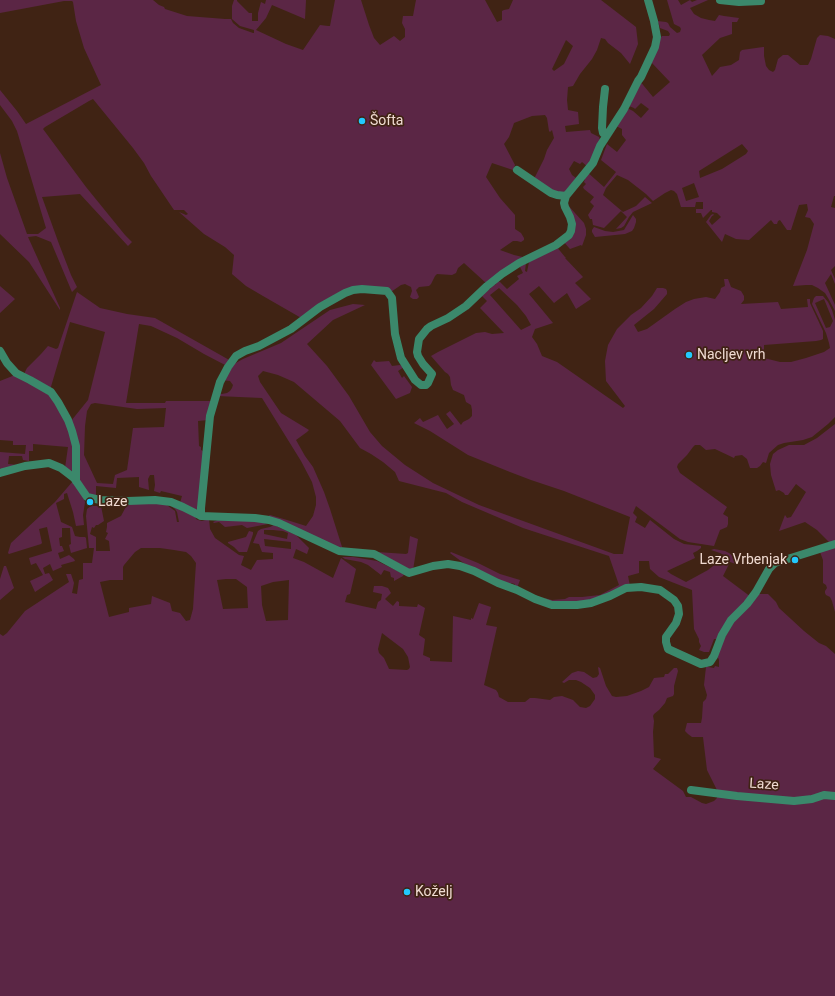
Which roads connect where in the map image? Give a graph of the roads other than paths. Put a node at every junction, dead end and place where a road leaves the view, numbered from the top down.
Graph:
1 (648, 0) edge
2 (720, 0) edge
3 (761, 1) dead end
4 (605, 89) dead end
5 (606, 136) junction
6 (518, 170) dead end
7 (566, 196) junction
8 (0, 351) edge
9 (0, 473) edge
10 (76, 481) junction
11 (201, 516) junction
12 (835, 544) edge
13 (692, 790) dead end
14 (835, 796) edge

1 - 5 street
2 - 3 street
4 - 5 street
5 - 7 street
6 - 7 street
7 - 11 street
8 - 10 street
9 - 10 street
10 - 11 street
11 - 12 street
13 - 14 street, Laze

